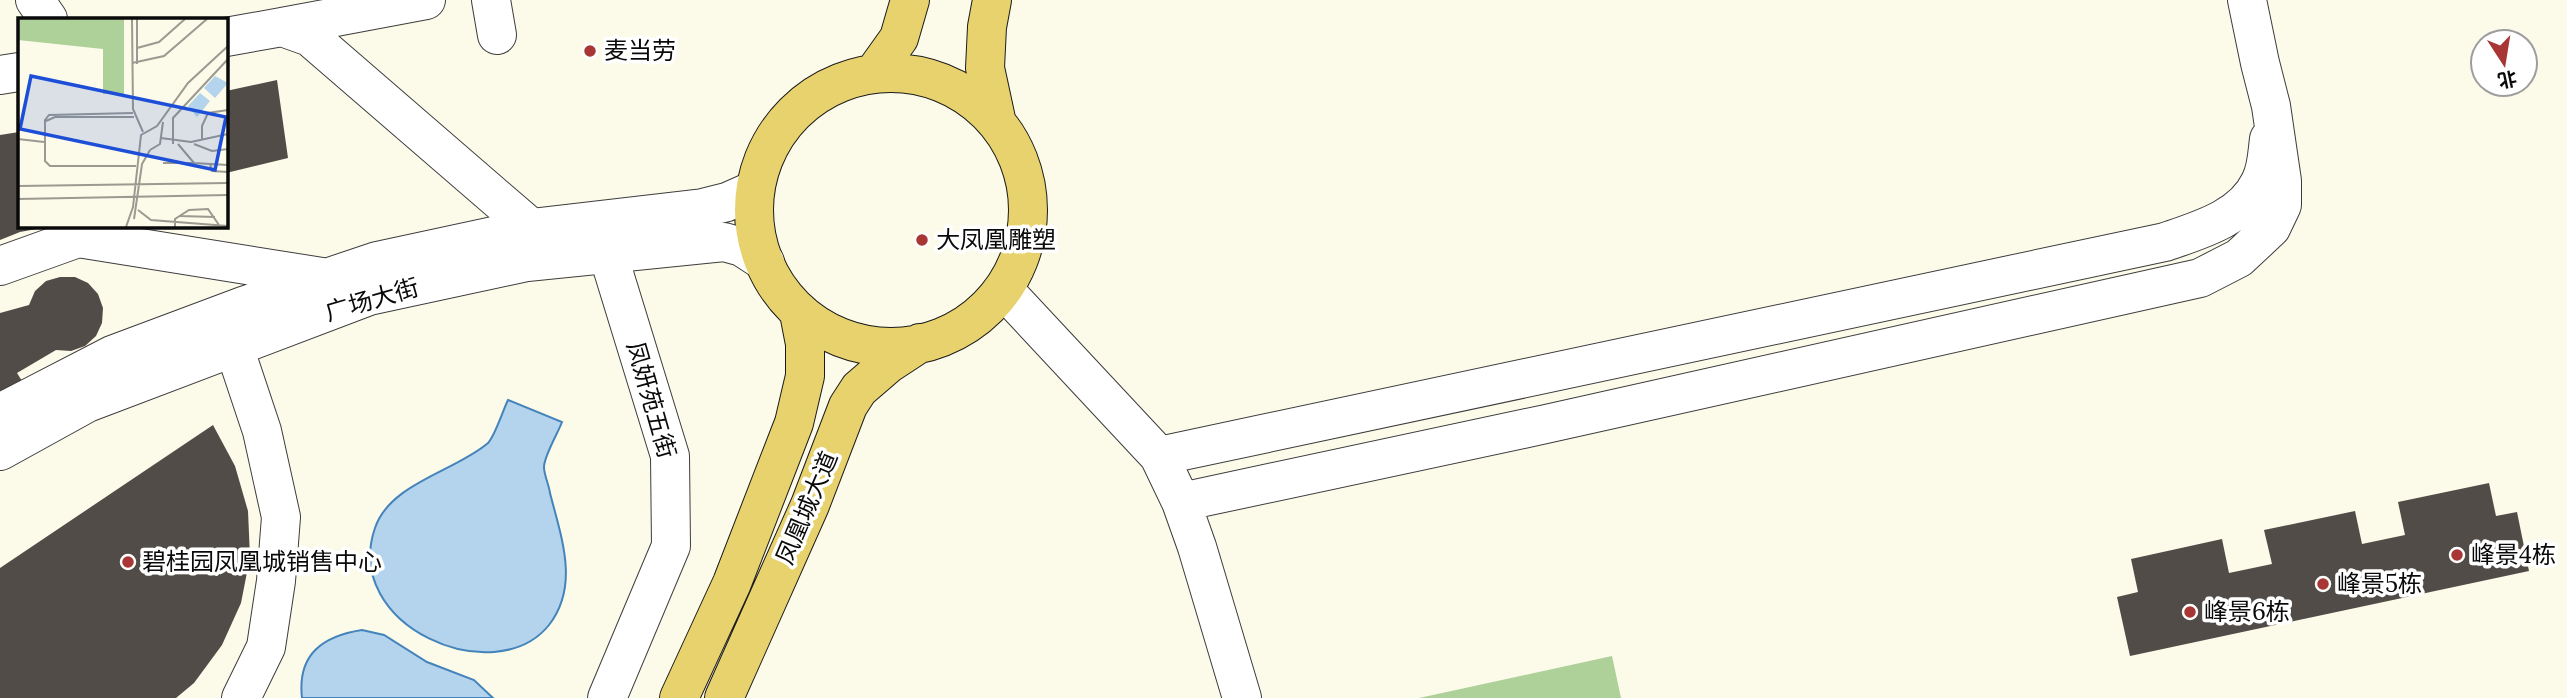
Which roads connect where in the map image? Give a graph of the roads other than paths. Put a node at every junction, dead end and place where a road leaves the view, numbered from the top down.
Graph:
1 (35, 0) edge
2 (426, 0) edge
3 (910, 0) edge
4 (992, 0) edge
5 (2247, 0) edge
6 (47, 18) edge
7 (282, 27) junction
8 (228, 37) edge
9 (18, 72) edge
10 (874, 73) junction
11 (0, 75) edge
12 (2272, 106) junction
13 (996, 119) junction
14 (754, 190) junction
15 (531, 228) junction
16 (605, 237) junction
17 (765, 262) junction
18 (0, 266) edge
19 (328, 277) junction
20 (1004, 290) junction
21 (799, 313) junction
22 (920, 343) junction
23 (234, 347) junction
24 (0, 413) edge
25 (0, 451) edge
26 (1159, 456) junction
27 (1181, 502) junction
28 (241, 698) edge
29 (607, 698) edge
30 (678, 698) edge
31 (724, 698) edge
32 (1242, 698) edge

1 - 6 street
2 - 7 street
3 - 10 main road
4 - 13 main road
5 - 12 street
7 - 8 street
7 - 15 street
9 - 11 street
10 - 13 main road
10 - 14 main road
12 - 26 street
12 - 27 street
13 - 20 main road
14 - 16 street
14 - 17 main road
15 - 16 street, 广场大街
15 - 19 street, 广场大街
16 - 17 street, 广场大街
16 - 23 street, 广场大街
16 - 29 street, 凤妍苑五街
17 - 21 main road
18 - 19 street
19 - 24 street, 广场大街
20 - 22 main road
20 - 26 street
21 - 22 main road
21 - 30 main road, 凤凰城大道
22 - 31 main road, 凤凰城大道
23 - 25 street, 广场大街
23 - 28 street
26 - 27 street
27 - 32 street

